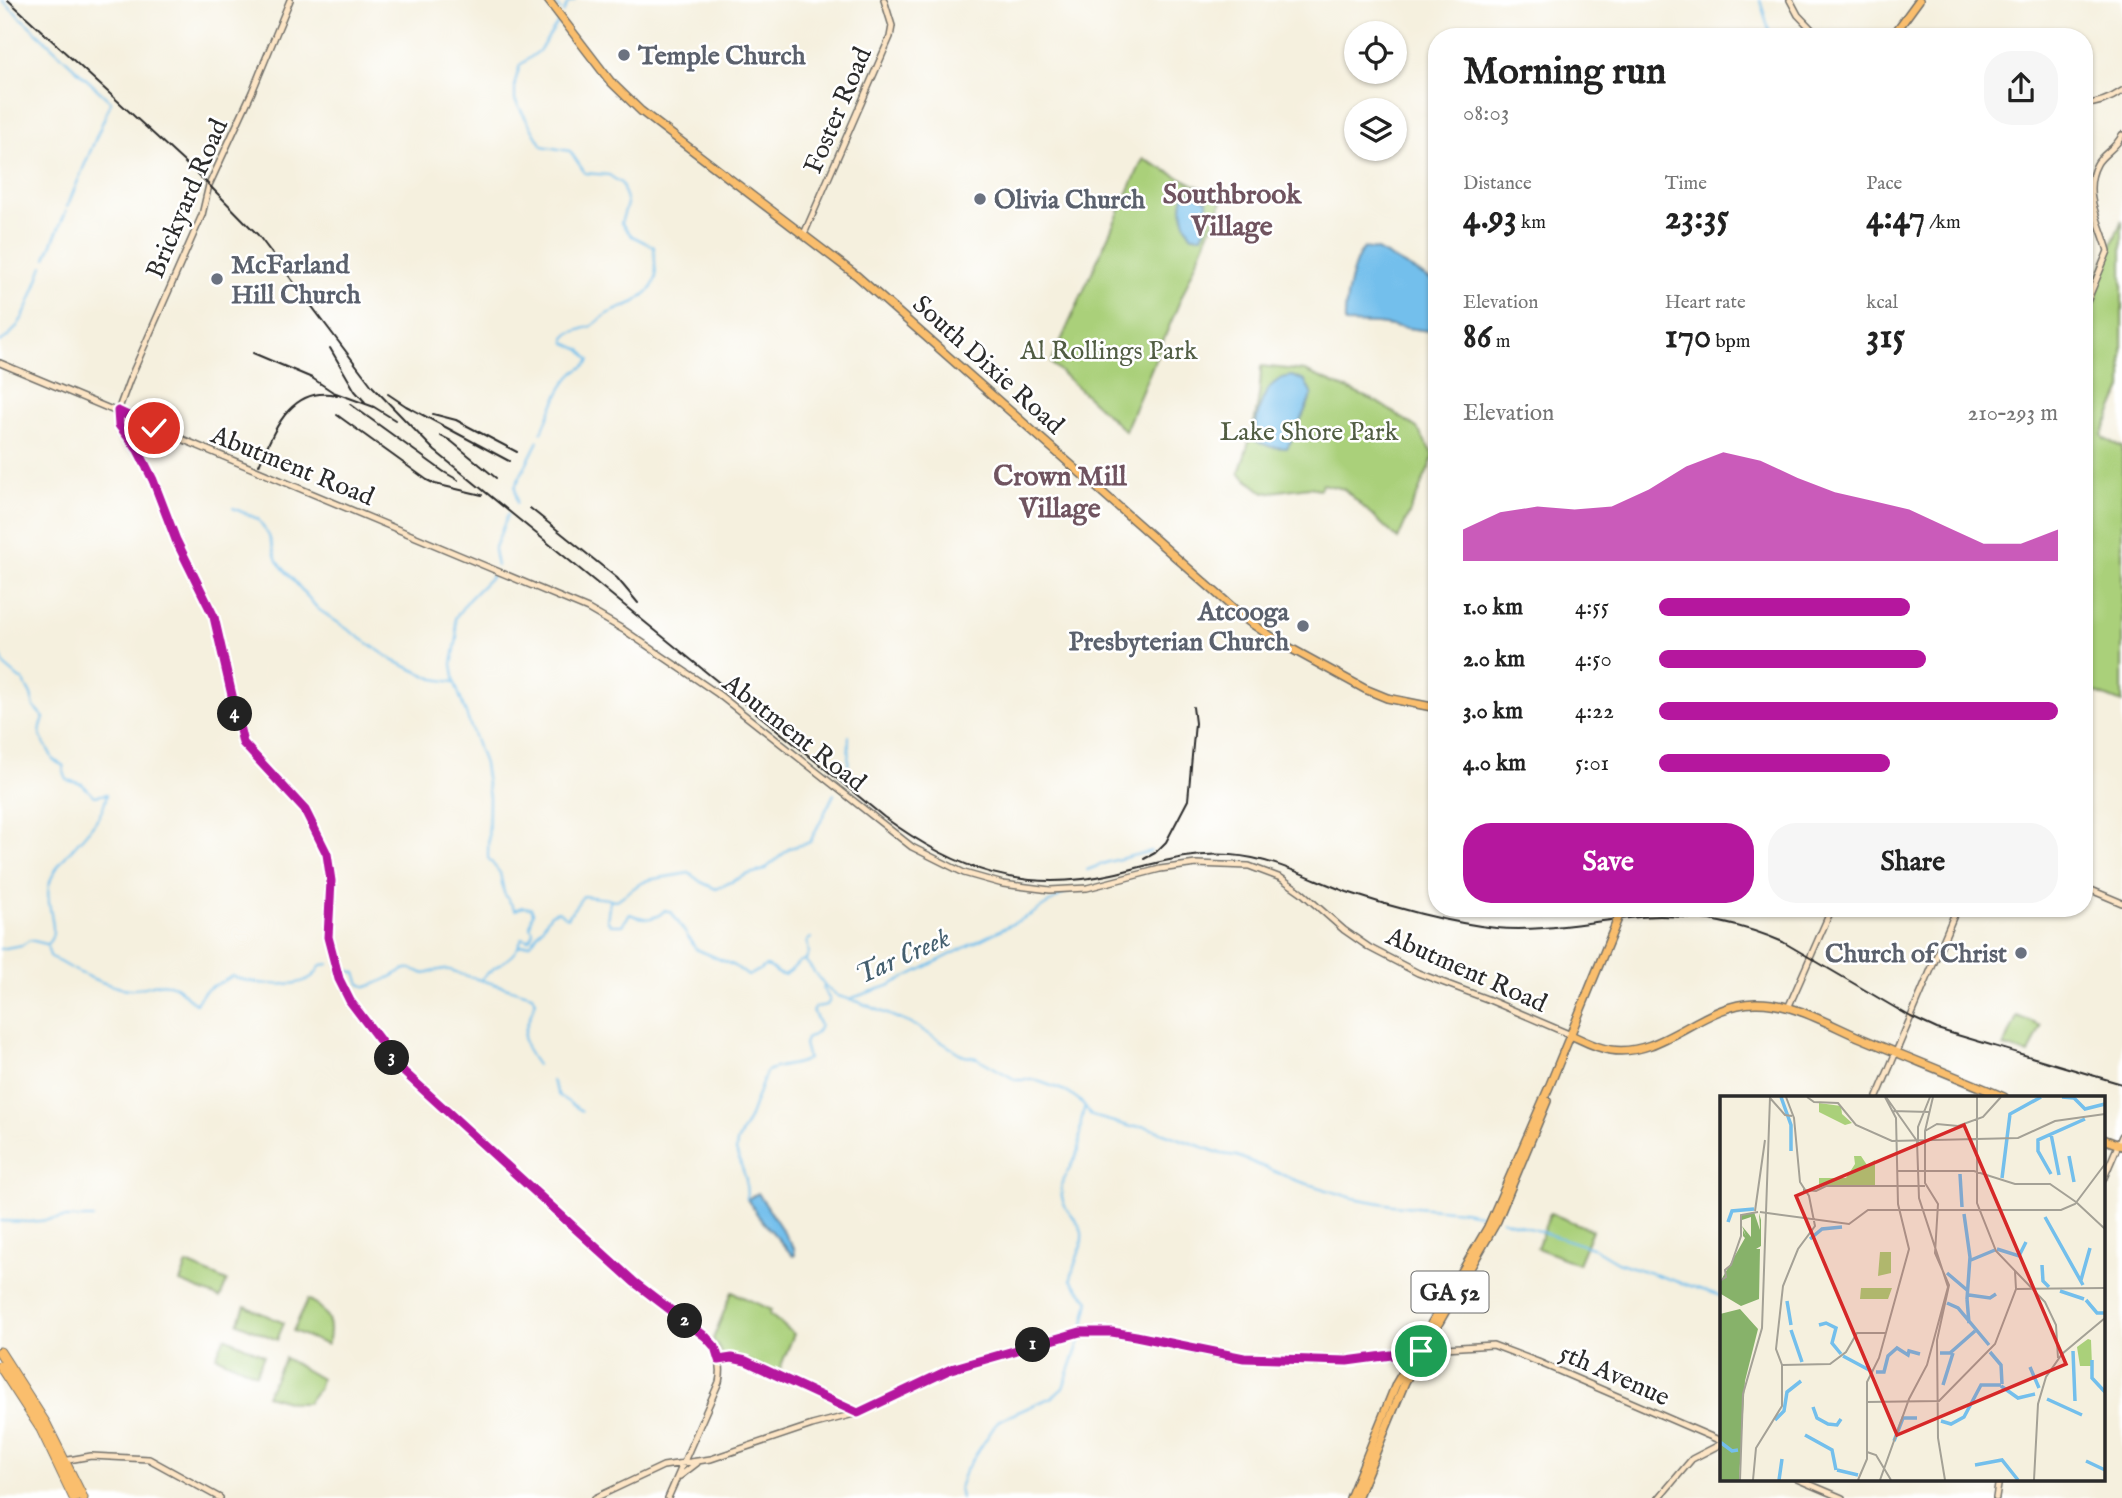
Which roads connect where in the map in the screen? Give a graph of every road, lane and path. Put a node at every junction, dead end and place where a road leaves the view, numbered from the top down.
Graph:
1 (290, 0) edge
2 (548, 0) edge
3 (884, 0) edge
4 (1790, 0) edge
5 (1919, 0) edge
6 (1925, 0) edge
7 (1810, 28) edge
8 (1899, 28) edge
9 (1905, 28) edge
10 (2122, 91) edge
11 (2093, 104) edge
12 (2122, 135) edge
13 (2093, 172) edge
14 (2093, 207) edge
15 (804, 234) junction
16 (2093, 287) edge
17 (0, 363) edge
18 (118, 411) junction
19 (1428, 706) edge
20 (2093, 891) edge
21 (2122, 903) edge
22 (1618, 917) edge
23 (1828, 917) edge
24 (1953, 917) edge
25 (1788, 1008) junction
26 (1571, 1035) junction
27 (1896, 1052) junction
28 (1877, 1096) edge
29 (2001, 1096) edge
30 (2121, 1142) edge
31 (2104, 1178) edge
32 (1417, 1351) junction
33 (0, 1352) edge
34 (719, 1360) junction
35 (0, 1366) edge
36 (858, 1413) junction
37 (1720, 1442) edge
38 (1720, 1443) edge
39 (690, 1449) junction
40 (62, 1461) junction
41 (700, 1461) junction
42 (683, 1463) junction
43 (665, 1465) junction
44 (677, 1478) junction
45 (1799, 1480) edge
46 (2000, 1480) edge
47 (74, 1498) edge
48 (83, 1498) edge
49 (220, 1498) edge
50 (595, 1498) edge
51 (668, 1498) edge
52 (1350, 1498) edge
53 (1357, 1498) edge
54 (1659, 1498) edge
55 (1842, 1498) edge
56 (1996, 1498) edge

1 - 18 street, Brickyard Road
2 - 15 main road, South Dixie Road
3 - 15 street, Foster Road
4 - 7 street
5 - 8 main road
6 - 9 main road
10 - 11 street
12 - 13 street
14 - 16 street
15 - 19 main road, South Dixie Road
17 - 18 street, Abutment Road
18 - 26 street, Abutment Road
18 - 34 street
20 - 21 street
22 - 26 main road, GA 52, bridge
23 - 25 street
24 - 27 street
25 - 26 main road
25 - 27 main road
26 - 32 main road, GA 52
27 - 28 street
27 - 29 main road
30 - 31 street
32 - 36 street
32 - 37 street, 5th Avenue
32 - 52 main road, GA 52
32 - 53 main road, GA 52
33 - 40 highway
34 - 36 street
34 - 39 street
35 - 40 highway
36 - 41 street
38 - 54 street
39 - 41 street
39 - 42 street
40 - 47 highway
40 - 48 highway
40 - 49 street
41 - 42 street
41 - 44 street
42 - 43 street
42 - 44 street
43 - 44 street
43 - 50 street
44 - 51 street
45 - 55 street
46 - 56 street

